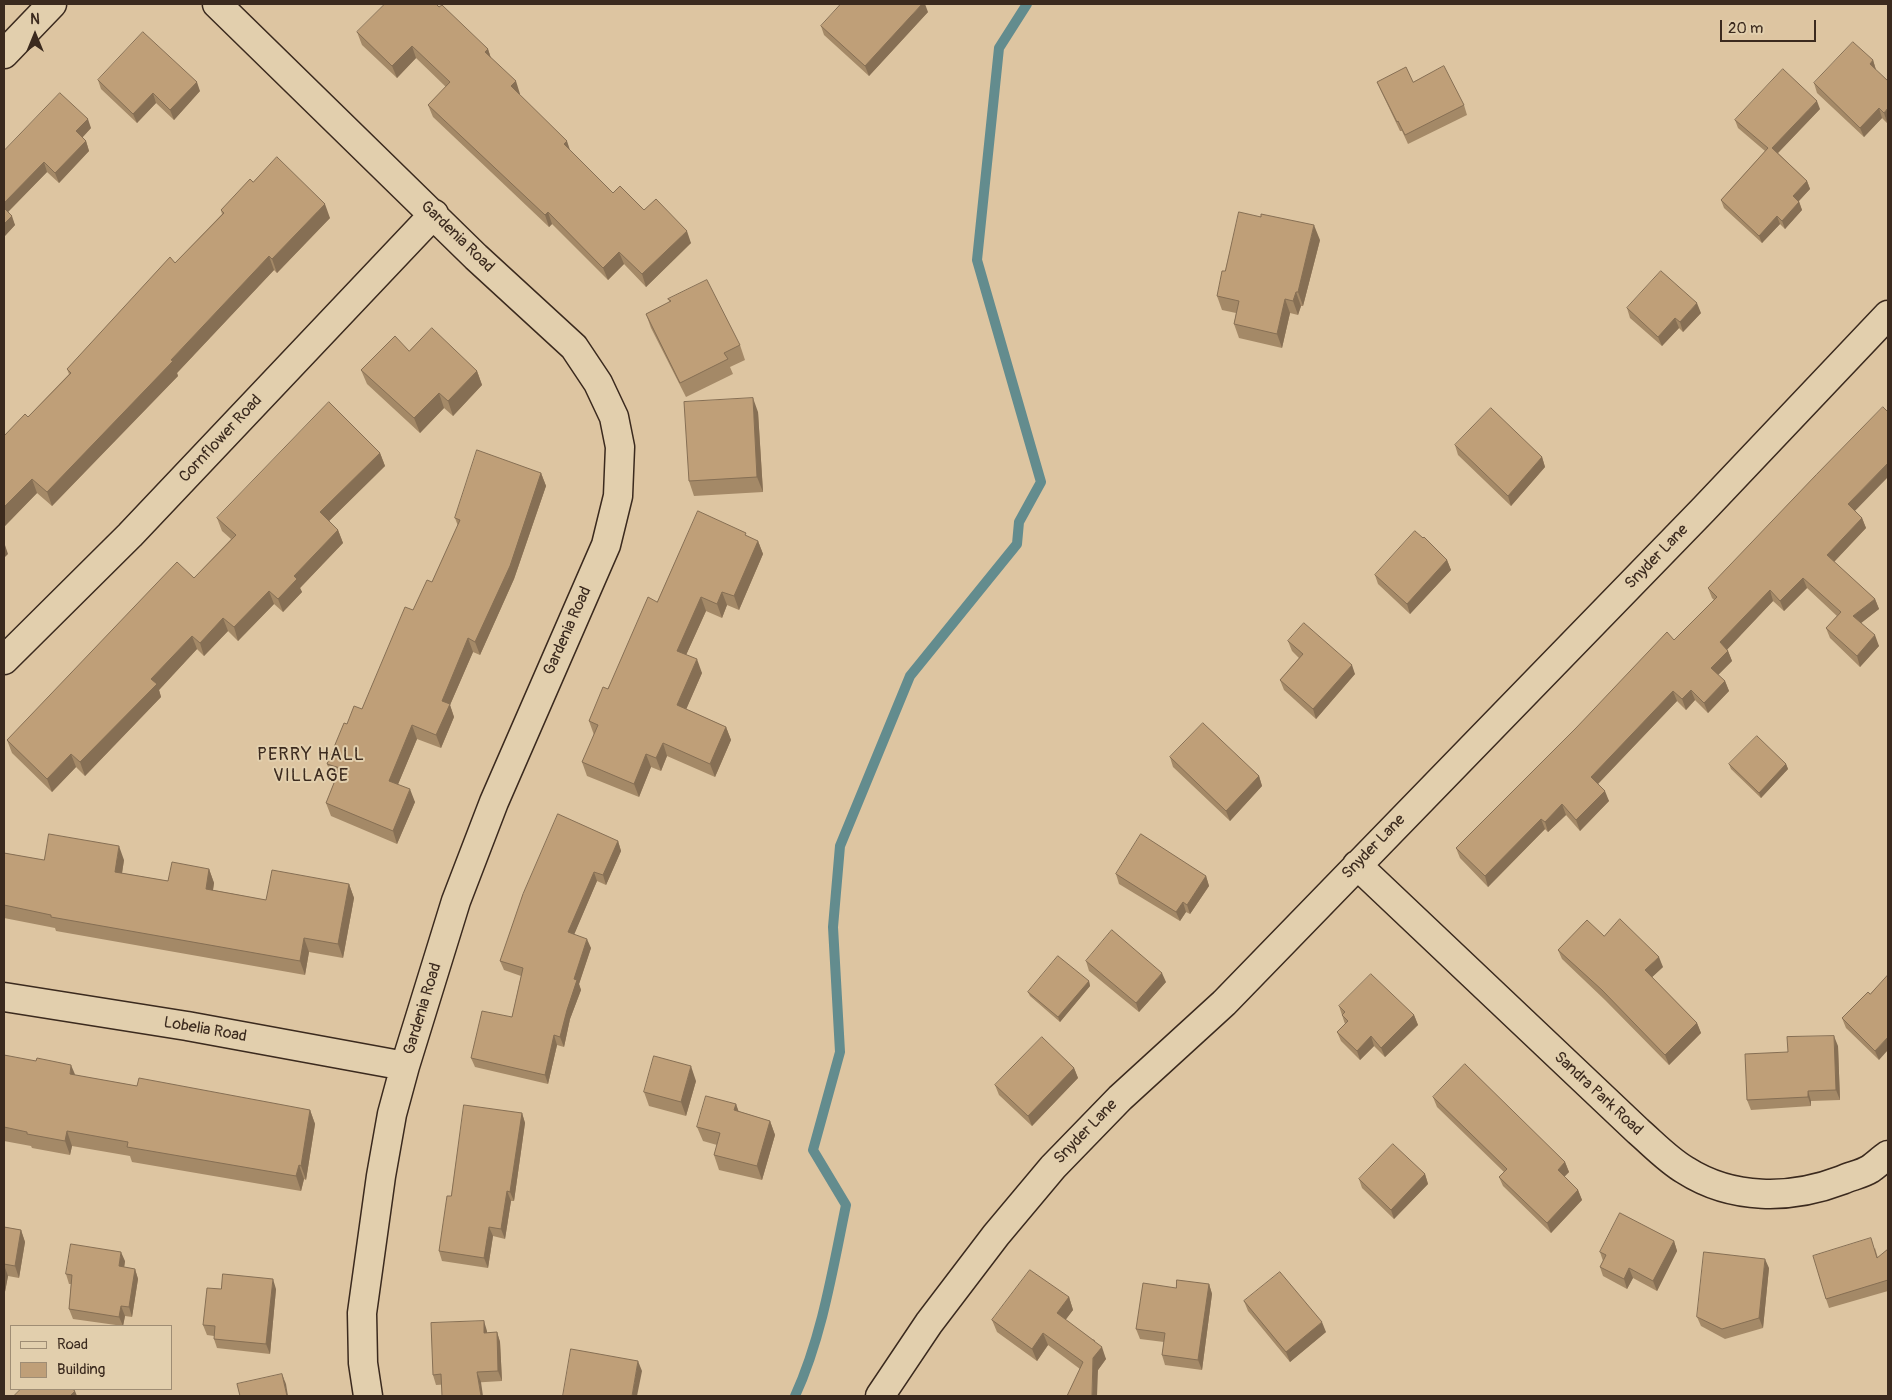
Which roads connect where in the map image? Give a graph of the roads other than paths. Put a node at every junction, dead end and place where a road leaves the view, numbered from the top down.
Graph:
1 (52, 4) edge
2 (218, 4) edge
3 (4, 54) edge
4 (434, 214) junction
5 (1888, 314) edge
6 (4, 660) edge
7 (1357, 865) junction
8 (4, 997) edge
9 (405, 1066) junction
10 (1888, 1155) edge
11 (368, 1396) edge
12 (880, 1396) edge

1 - 3 street
2 - 4 street, Gardenia Road
4 - 6 street, Cornflower Road
4 - 9 street, Gardenia Road
5 - 7 street, Snyder Lane
7 - 10 street, Sandra Park Road
7 - 12 street, Snyder Lane
8 - 9 street, Lobelia Road
9 - 11 street, Gardenia Road

